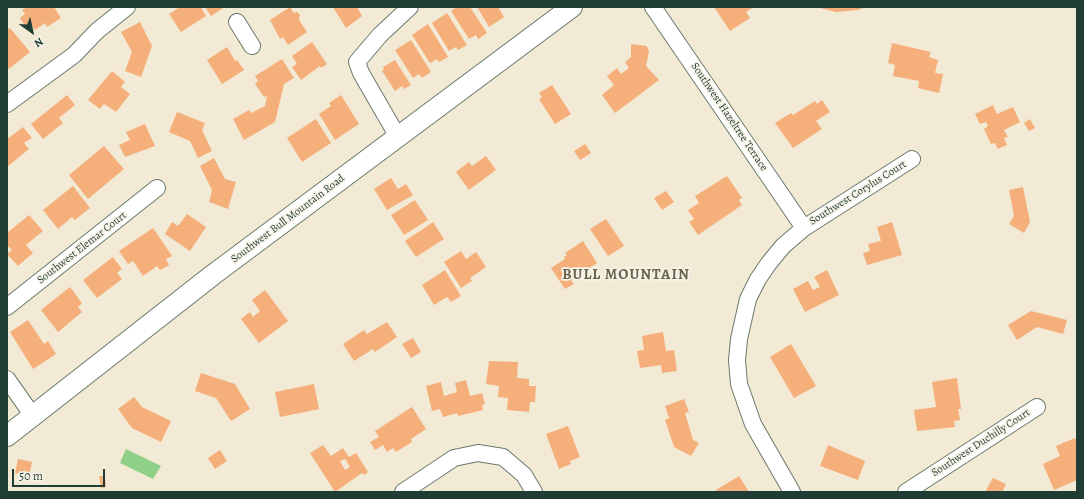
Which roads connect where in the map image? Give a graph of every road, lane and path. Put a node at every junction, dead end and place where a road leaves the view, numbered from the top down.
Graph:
1 (127, 7) edge
2 (410, 7) edge
3 (572, 7) edge
4 (653, 7) edge
5 (237, 22) dead end
6 (252, 46) dead end
7 (7, 104) edge
8 (398, 137) junction
9 (912, 159) dead end
10 (157, 188) dead end
11 (804, 228) junction
12 (7, 307) edge
13 (7, 379) edge
14 (1037, 407) dead end
15 (33, 416) junction
16 (7, 436) edge
17 (402, 492) edge
18 (534, 492) edge
19 (792, 492) edge
20 (906, 492) edge

1 - 7 street
2 - 8 street
3 - 8 main road, Southwest Bull Mountain Road
4 - 11 street, Southwest Hazeltree Terrace
5 - 6 street
8 - 15 main road, Southwest Bull Mountain Road
9 - 11 street, Southwest Corylus Court
10 - 12 street, Southwest Elemar Court
11 - 19 street, Southwest Corylus Court
13 - 15 street
14 - 20 street, Southwest Duchilly Court
15 - 16 main road, Southwest Bull Mountain Road
17 - 18 street

